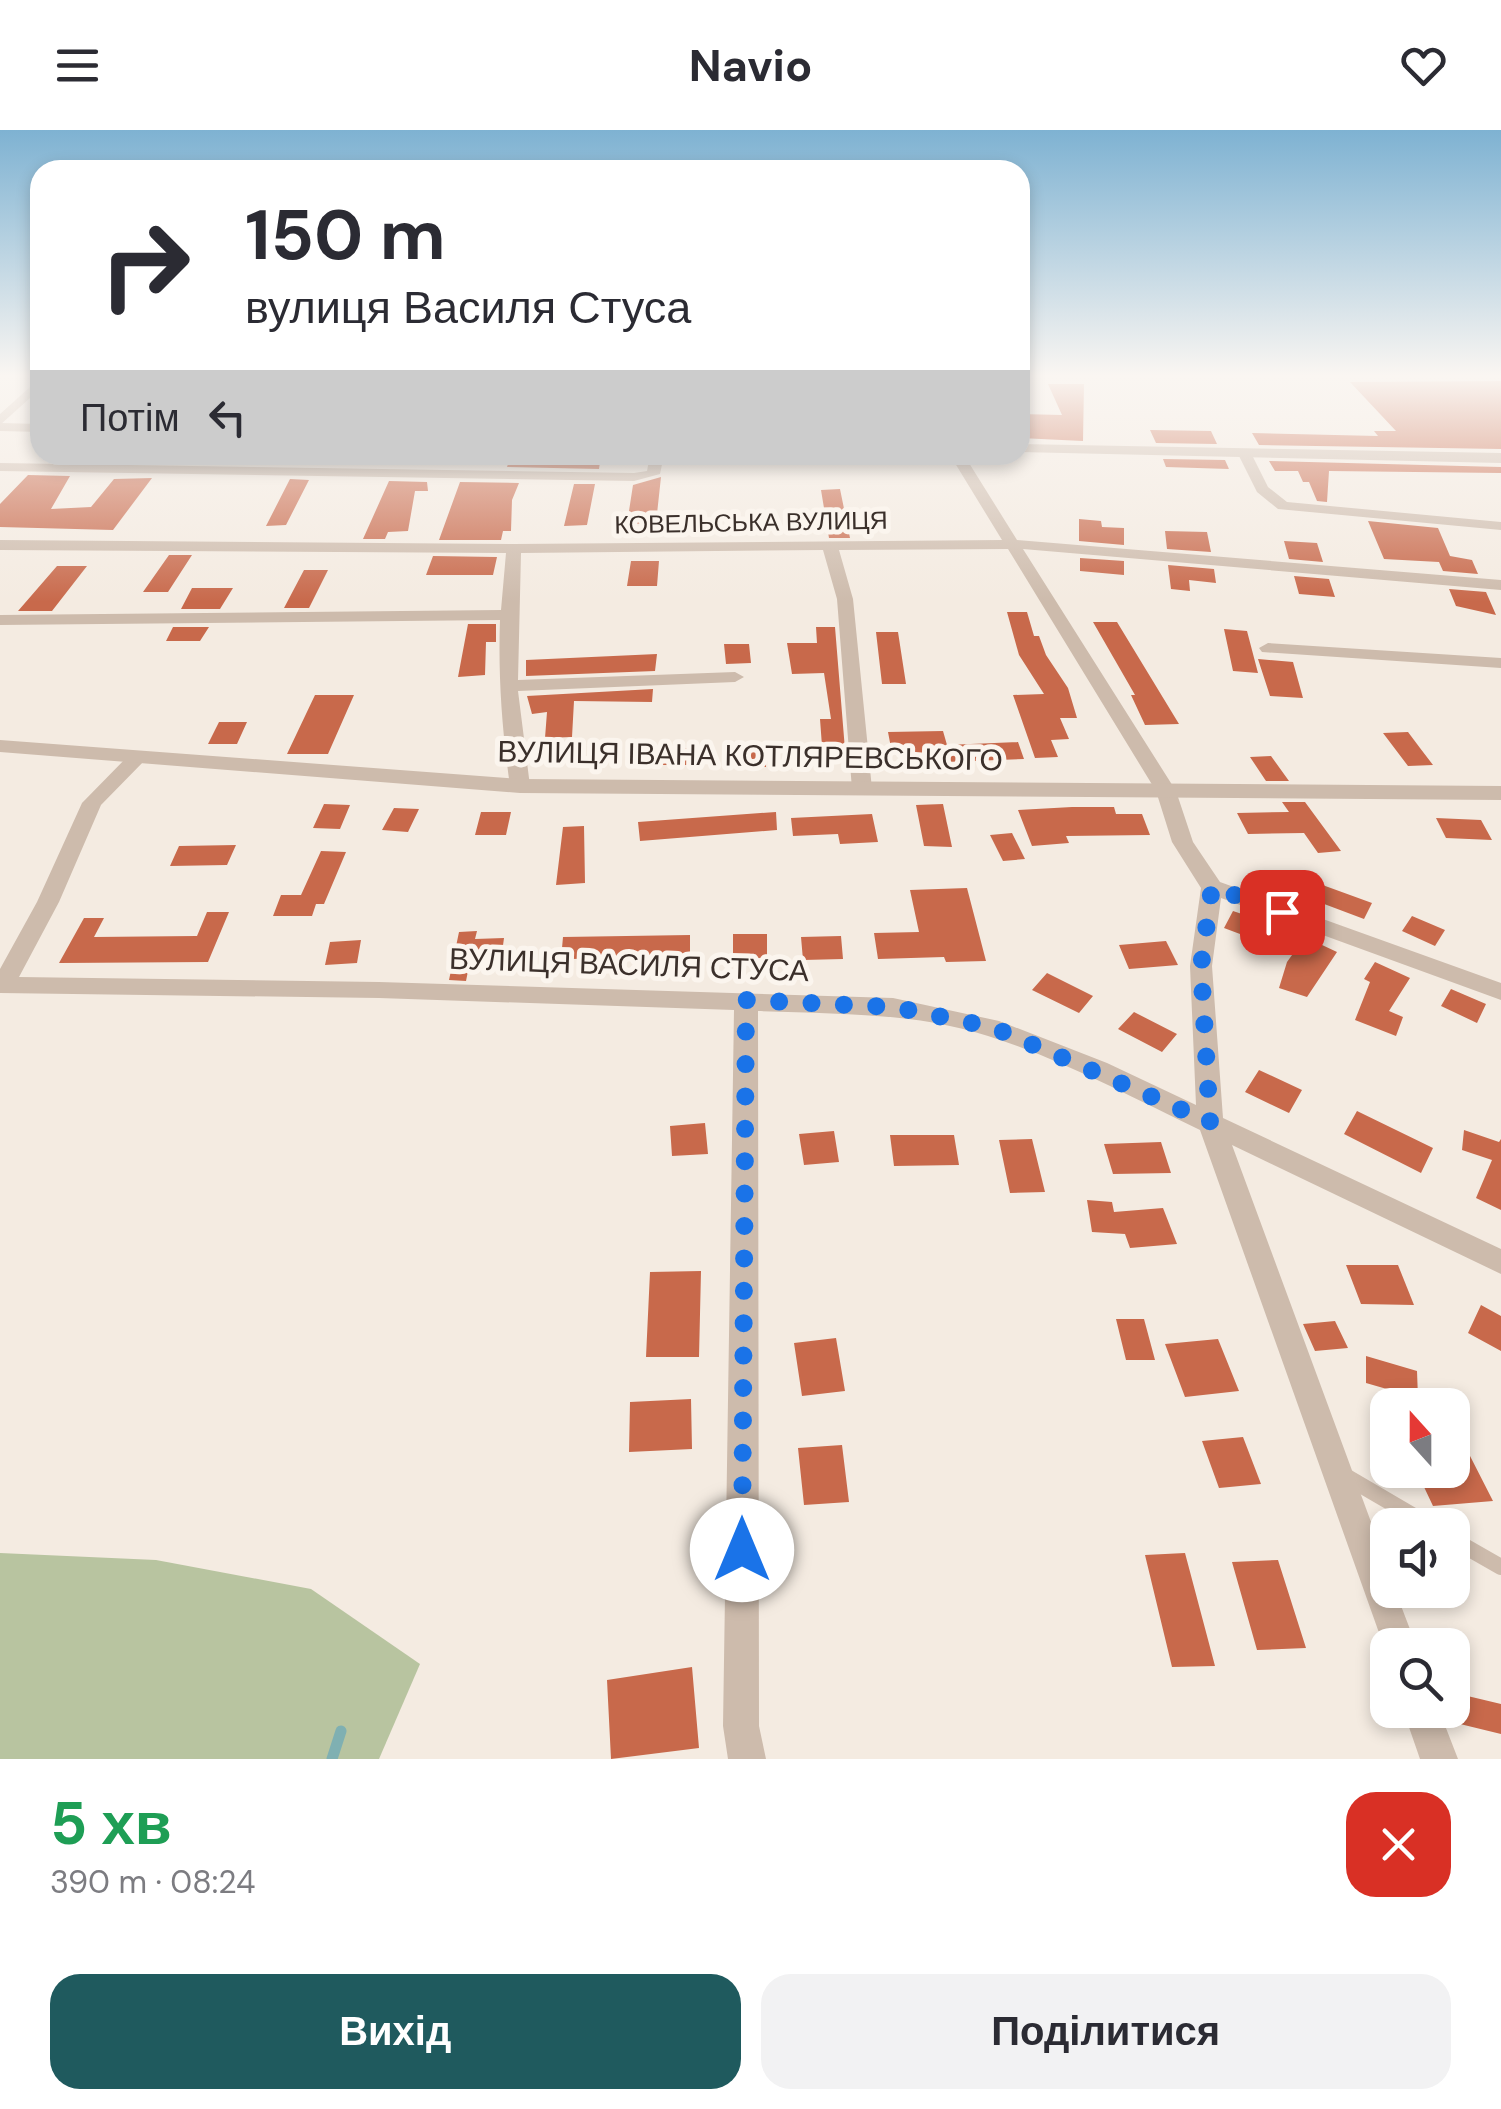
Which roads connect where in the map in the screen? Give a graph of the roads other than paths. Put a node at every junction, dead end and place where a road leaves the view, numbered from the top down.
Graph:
1 (1133, 450) edge
2 (1244, 452) junction
3 (1501, 458) edge
4 (371, 465) edge
5 (655, 465) edge
6 (964, 465) edge
7 (0, 466) edge
8 (366, 472) junction
9 (1501, 526) edge
10 (1012, 544) junction
11 (0, 545) edge
12 (830, 547) junction
13 (514, 549) junction
14 (1501, 585) edge
15 (506, 615) junction
16 (0, 620) edge
17 (1268, 648) dead end
18 (1501, 663) edge
19 (734, 677) dead end
20 (508, 686) junction
21 (0, 746) edge
22 (137, 758) junction
23 (520, 786) junction
24 (862, 789) junction
25 (1166, 791) junction
26 (1501, 793) edge
27 (1212, 887) junction
28 (2, 985) edge
29 (1501, 992) edge
30 (746, 1000) junction
31 (1210, 1122) junction
32 (1501, 1262) edge
33 (1335, 1470) junction
34 (1400, 1508) edge
35 (1470, 1549) edge
36 (1501, 1567) edge
37 (1392, 1628) edge
38 (1428, 1728) edge
39 (747, 1759) edge
40 (1439, 1759) edge

1 - 2 street
2 - 3 street
2 - 9 street
4 - 8 street
5 - 8 street
6 - 10 street
7 - 8 street
10 - 12 street, КОВЕЛЬСЬКА ВУЛИЦЯ
10 - 14 street, КОВЕЛЬСЬКА ВУЛИЦЯ
10 - 25 street
11 - 13 street, КОВЕЛЬСЬКА ВУЛИЦЯ
12 - 13 street, КОВЕЛЬСЬКА ВУЛИЦЯ
12 - 24 street
13 - 15 street
15 - 16 street
15 - 20 street
17 - 18 street
19 - 20 street
20 - 23 street
21 - 22 street, ВУЛИЦЯ ІВАНА КОТЛЯРЕВСЬКОГО
22 - 23 street, ВУЛИЦЯ ІВАНА КОТЛЯРЕВСЬКОГО
22 - 28 street
23 - 24 street, ВУЛИЦЯ ІВАНА КОТЛЯРЕВСЬКОГО
24 - 25 street, ВУЛИЦЯ ІВАНА КОТЛЯРЕВСЬКОГО
25 - 26 street, ВУЛИЦЯ ІВАНА КОТЛЯРЕВСЬКОГО
25 - 27 street
27 - 29 street
27 - 31 street
28 - 30 street, ВУЛИЦЯ ВАСИЛЯ СТУСА
30 - 31 street, ВУЛИЦЯ ВАСИЛЯ СТУСА
30 - 39 street
31 - 32 street, ВУЛИЦЯ ВАСИЛЯ СТУСА
31 - 33 street
33 - 34 lane
33 - 37 street
35 - 36 lane
38 - 40 street

